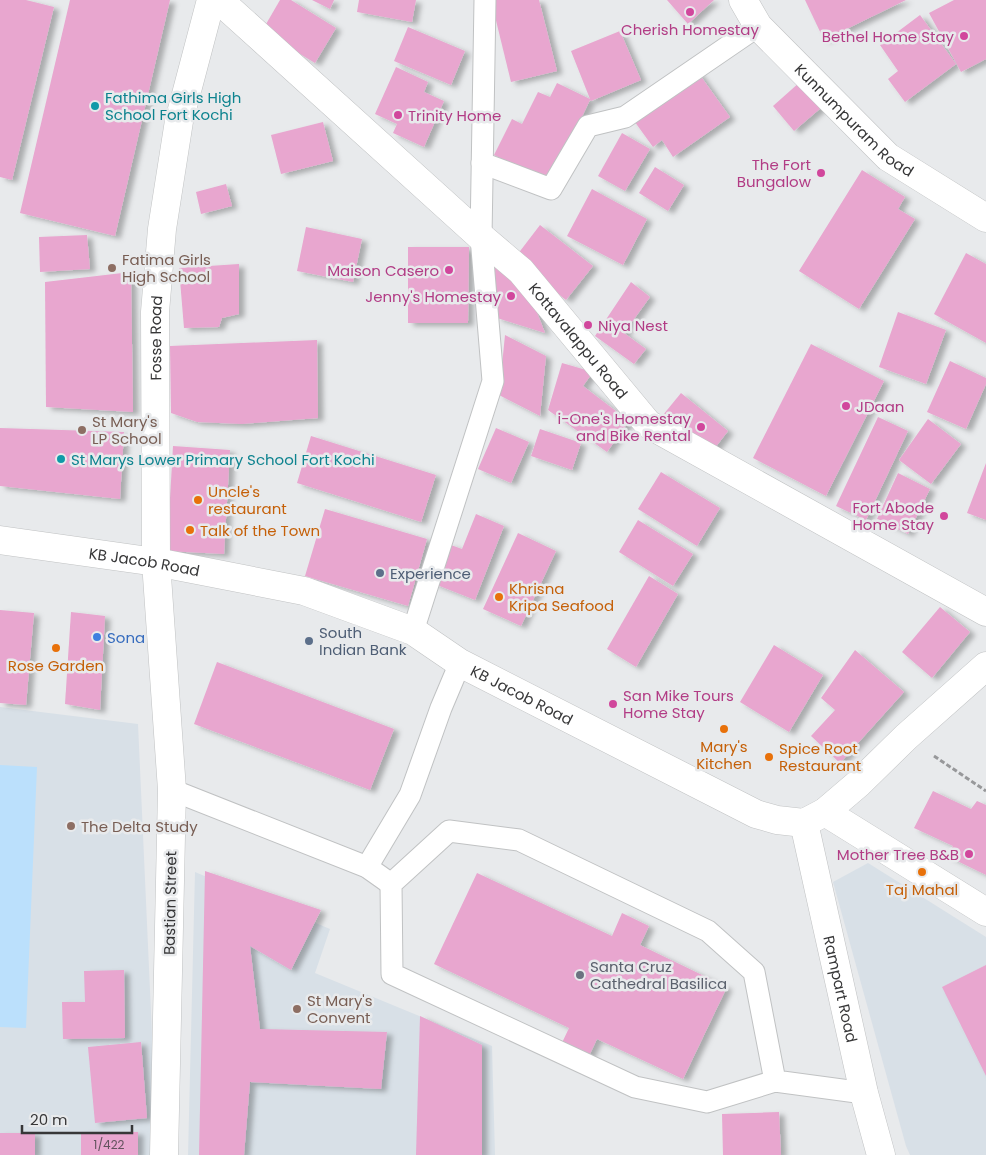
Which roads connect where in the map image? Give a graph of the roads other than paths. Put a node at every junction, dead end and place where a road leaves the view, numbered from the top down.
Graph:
1 (211, 0) edge
2 (220, 0) edge
3 (485, 0) edge
4 (751, 8) edge
5 (482, 163) junction
6 (986, 218) edge
7 (481, 237) junction
8 (0, 540) edge
9 (156, 562) junction
10 (986, 612) edge
11 (413, 632) junction
12 (460, 663) junction
13 (986, 666) edge
14 (172, 790) junction
15 (814, 817) junction
16 (367, 867) junction
17 (391, 884) junction
18 (986, 912) edge
19 (775, 1081) junction
20 (864, 1093) junction
21 (164, 1155) edge
22 (881, 1155) edge

1 - 9 street, Fosse Road
2 - 7 street, Kottavalappu Road
3 - 5 lane
4 - 5 lane
4 - 6 street, Kunnumpuram Road
5 - 7 lane
7 - 10 street, Kottavalappu Road
7 - 11 lane
8 - 9 street, KB Jacob Road
9 - 11 street, KB Jacob Road
9 - 14 street, Bastian Street
11 - 12 street, KB Jacob Road
12 - 15 street, KB Jacob Road
12 - 16 lane
13 - 15 street
14 - 16 lane
14 - 21 street, Bastian Street
15 - 18 street
15 - 20 street, Rampart Road
16 - 17 lane
17 - 19 lane
17 - 19 lane
19 - 20 lane
20 - 22 street, Rampart Road

